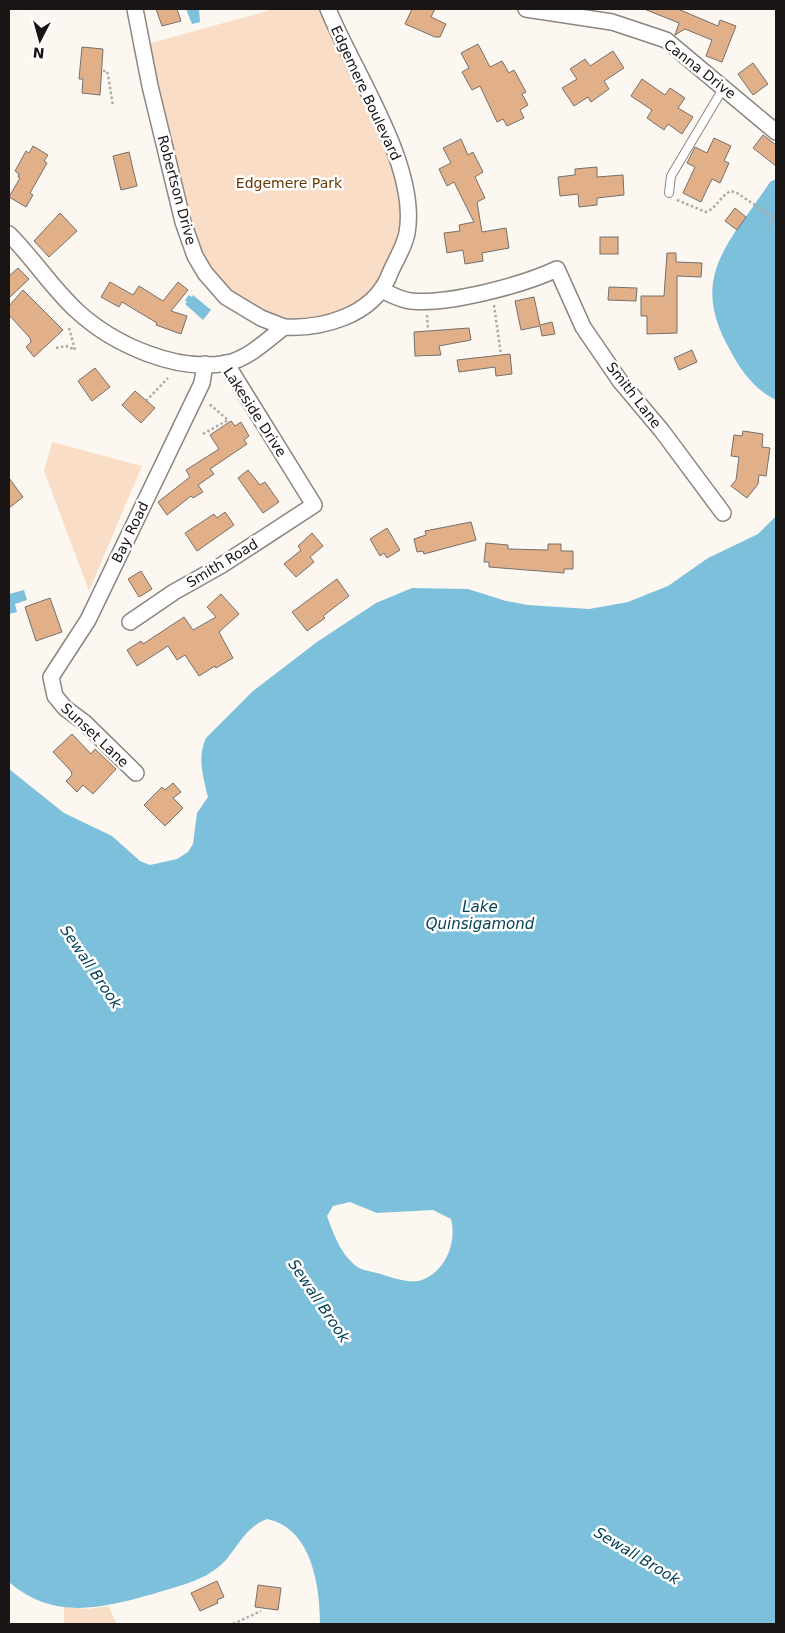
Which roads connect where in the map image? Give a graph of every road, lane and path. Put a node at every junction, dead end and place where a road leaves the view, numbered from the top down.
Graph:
1 (135, 9) edge
2 (328, 9) edge
3 (526, 9) edge
4 (103, 71) dead end
5 (724, 87) junction
6 (113, 106) dead end
7 (776, 132) edge
8 (669, 193) joint
9 (775, 217) edge
10 (767, 228) dead end
11 (9, 234) edge
12 (381, 290) junction
13 (491, 290) junction
14 (284, 326) junction
15 (69, 328) dead end
16 (56, 348) dead end
17 (501, 355) dead end
18 (226, 363) junction
19 (205, 364) junction
20 (168, 378) dead end
21 (146, 401) dead end
22 (207, 402) dead end
23 (204, 434) dead end
24 (314, 505) joint
25 (723, 513) dead end
26 (130, 622) dead end
27 (55, 696) joint
28 (136, 773) dead end
29 (260, 1612) dead end
30 (233, 1624) edge

1 - 14 street, Robertson Drive
2 - 12 street, Edgemere Boulevard
3 - 5 street, Canna Drive
4 - 6 path
5 - 7 street, Canna Drive
5 - 8 lane
8 - 9 path
9 - 10 path
11 - 19 street, Lakeside Drive
12 - 13 street
12 - 14 street, Robertson Drive
13 - 17 path
13 - 25 street, Smith Lane
14 - 18 street
15 - 16 path
18 - 19 street, Lakeside Drive
18 - 24 street, Lakeside Drive
19 - 27 street, Bay Road
20 - 21 path
22 - 23 path
24 - 26 street, Smith Road
27 - 28 street, Sunset Lane
29 - 30 path

